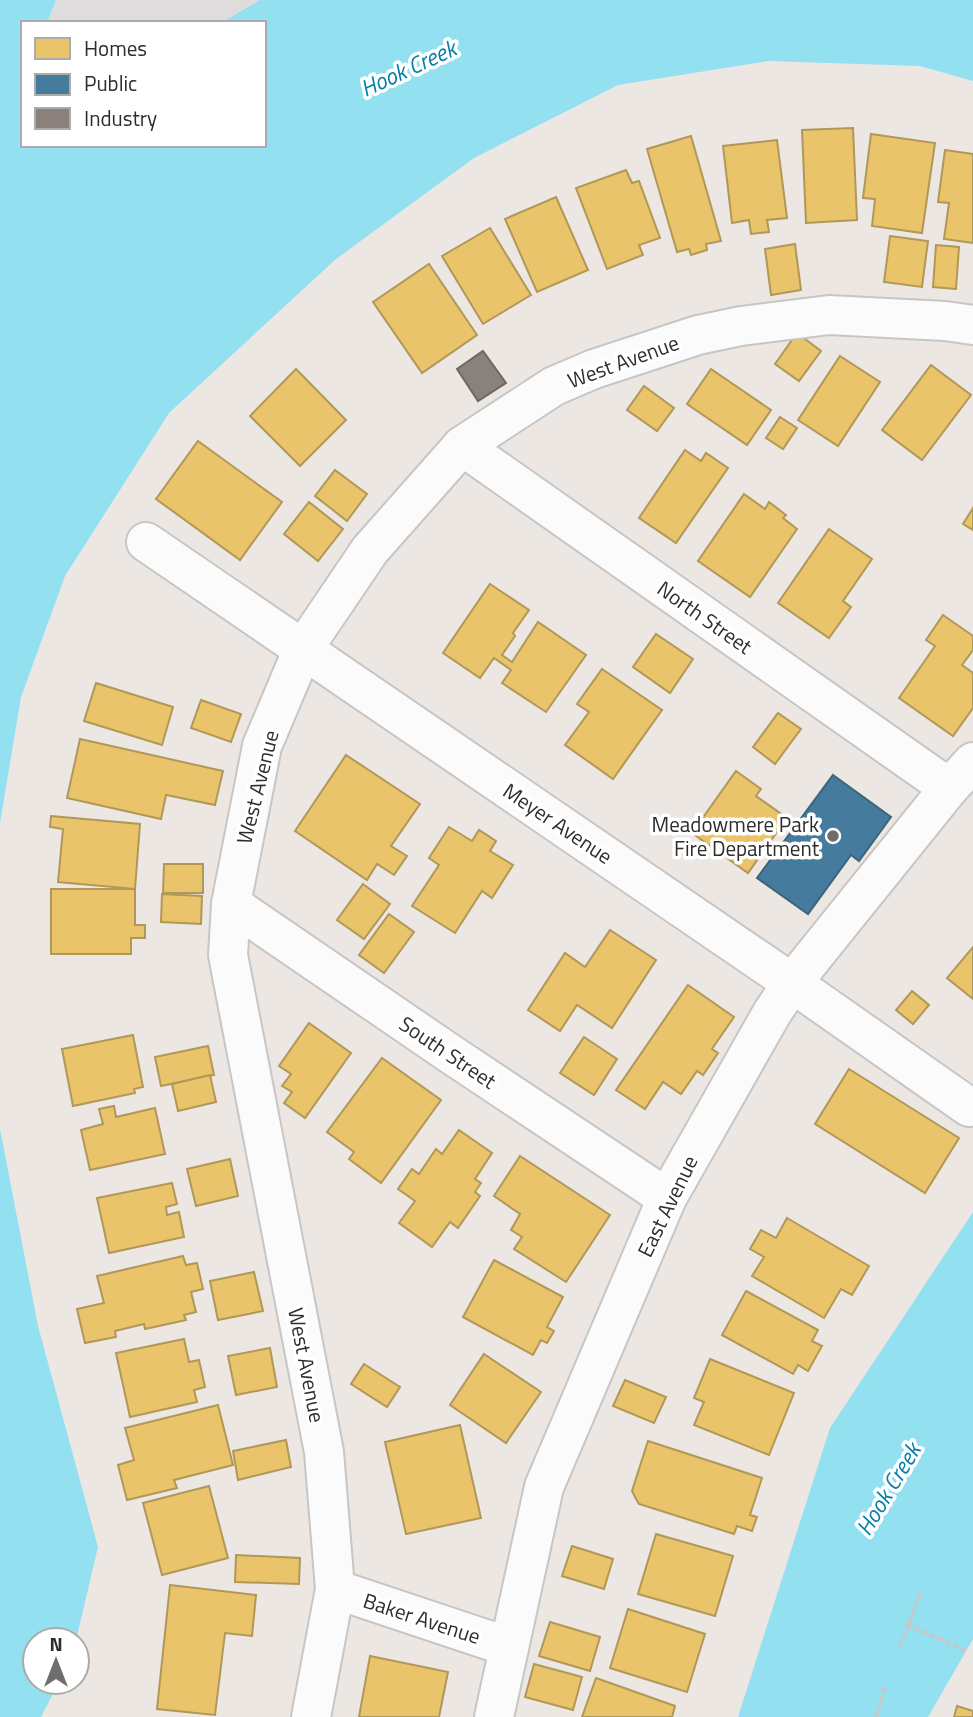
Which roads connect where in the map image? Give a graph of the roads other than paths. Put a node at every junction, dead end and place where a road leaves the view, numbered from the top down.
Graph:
1 (973, 326) edge
2 (462, 446) junction
3 (146, 542) dead end
4 (303, 649) junction
5 (961, 775) edge
6 (231, 904) junction
7 (792, 983) junction
8 (969, 1107) dead end
9 (667, 1198) junction
10 (335, 1589) junction
11 (509, 1647) junction
12 (311, 1717) edge
13 (494, 1717) edge

1 - 2 street, West Avenue
2 - 4 street, West Avenue
2 - 5 street, North Street
3 - 4 street, Meyer Avenue
4 - 6 street, West Avenue
4 - 7 street, Meyer Avenue
5 - 7 street, East Avenue
6 - 9 street, South Street
6 - 10 street, West Avenue
7 - 8 street, Meyer Avenue
7 - 9 street, East Avenue
9 - 11 street, East Avenue
10 - 11 street, Baker Avenue
10 - 12 street, West Avenue
11 - 13 street, East Avenue

